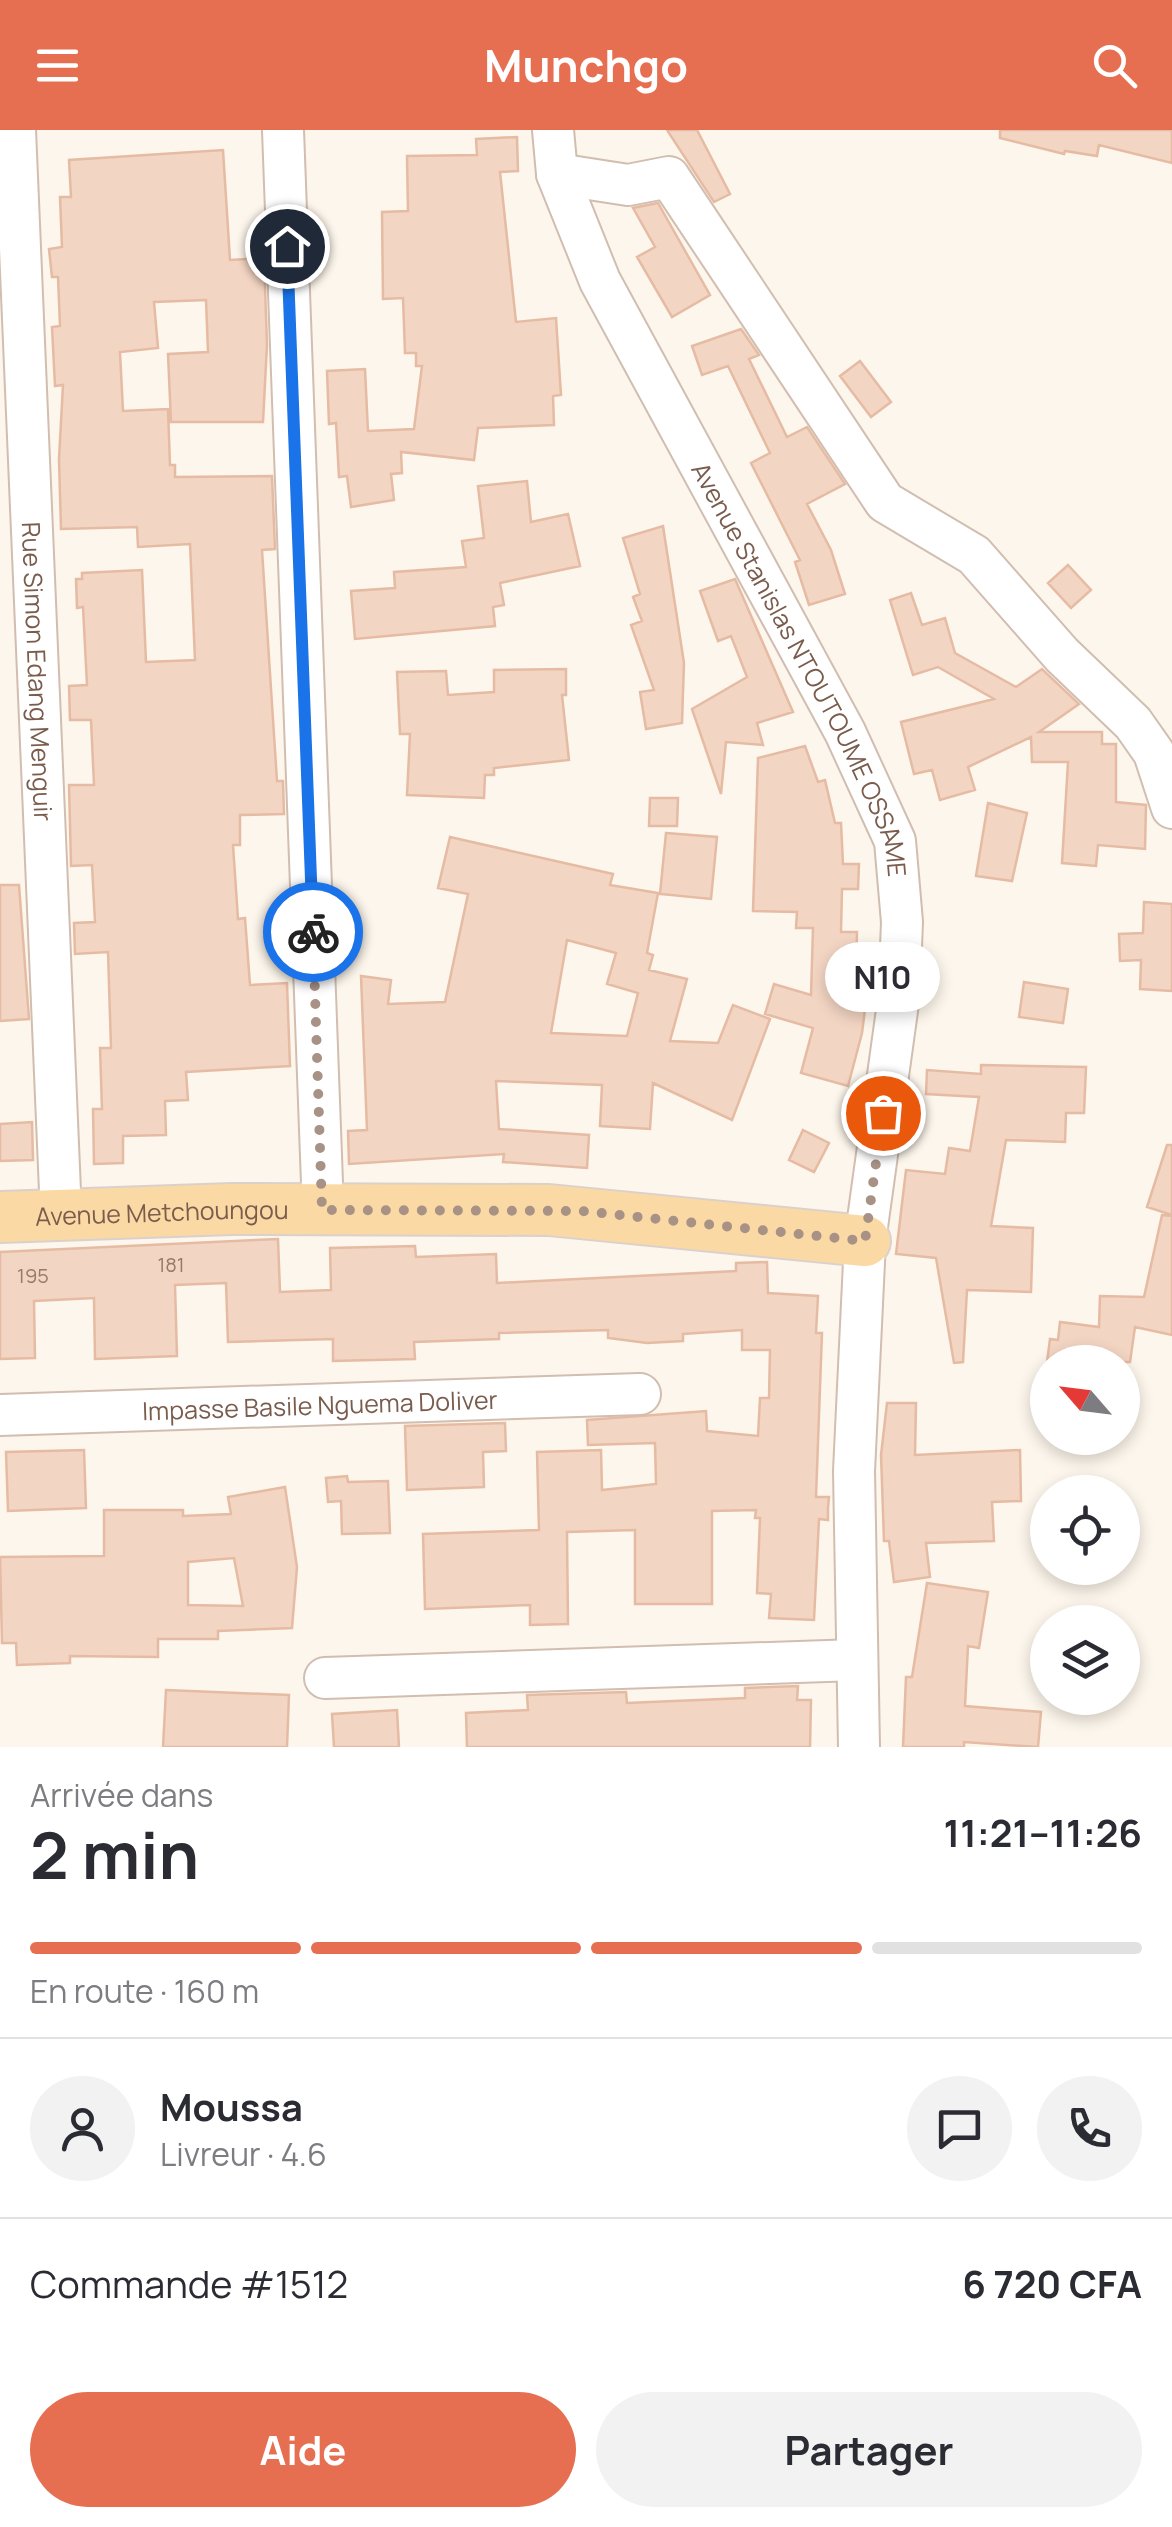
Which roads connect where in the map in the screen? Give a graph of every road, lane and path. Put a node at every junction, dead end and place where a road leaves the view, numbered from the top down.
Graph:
1 (15, 130) edge
2 (283, 130) edge
3 (553, 130) edge
4 (557, 174) junction
5 (1172, 808) edge
6 (322, 1210) junction
7 (61, 1215) junction
8 (0, 1217) edge
9 (865, 1241) junction
10 (640, 1394) dead end
11 (0, 1415) edge
12 (856, 1660) junction
13 (325, 1678) dead end
14 (859, 1747) edge

1 - 7 street, Rue Simon Edang Menguir
2 - 6 street
3 - 4 street, Avenue Stanislas NTOUTOUME OSSAME
4 - 5 street
4 - 9 street, Avenue Stanislas NTOUTOUME OSSAME
6 - 7 main road, Avenue Metchoungou
6 - 9 main road, Avenue Metchoungou
7 - 8 main road, Avenue Metchoungou
9 - 12 street, Avenue Stanislas NTOUTOUME OSSAME
10 - 11 street, Impasse Basile Nguema Doliver
12 - 13 street
12 - 14 street, Avenue Stanislas NTOUTOUME OSSAME

